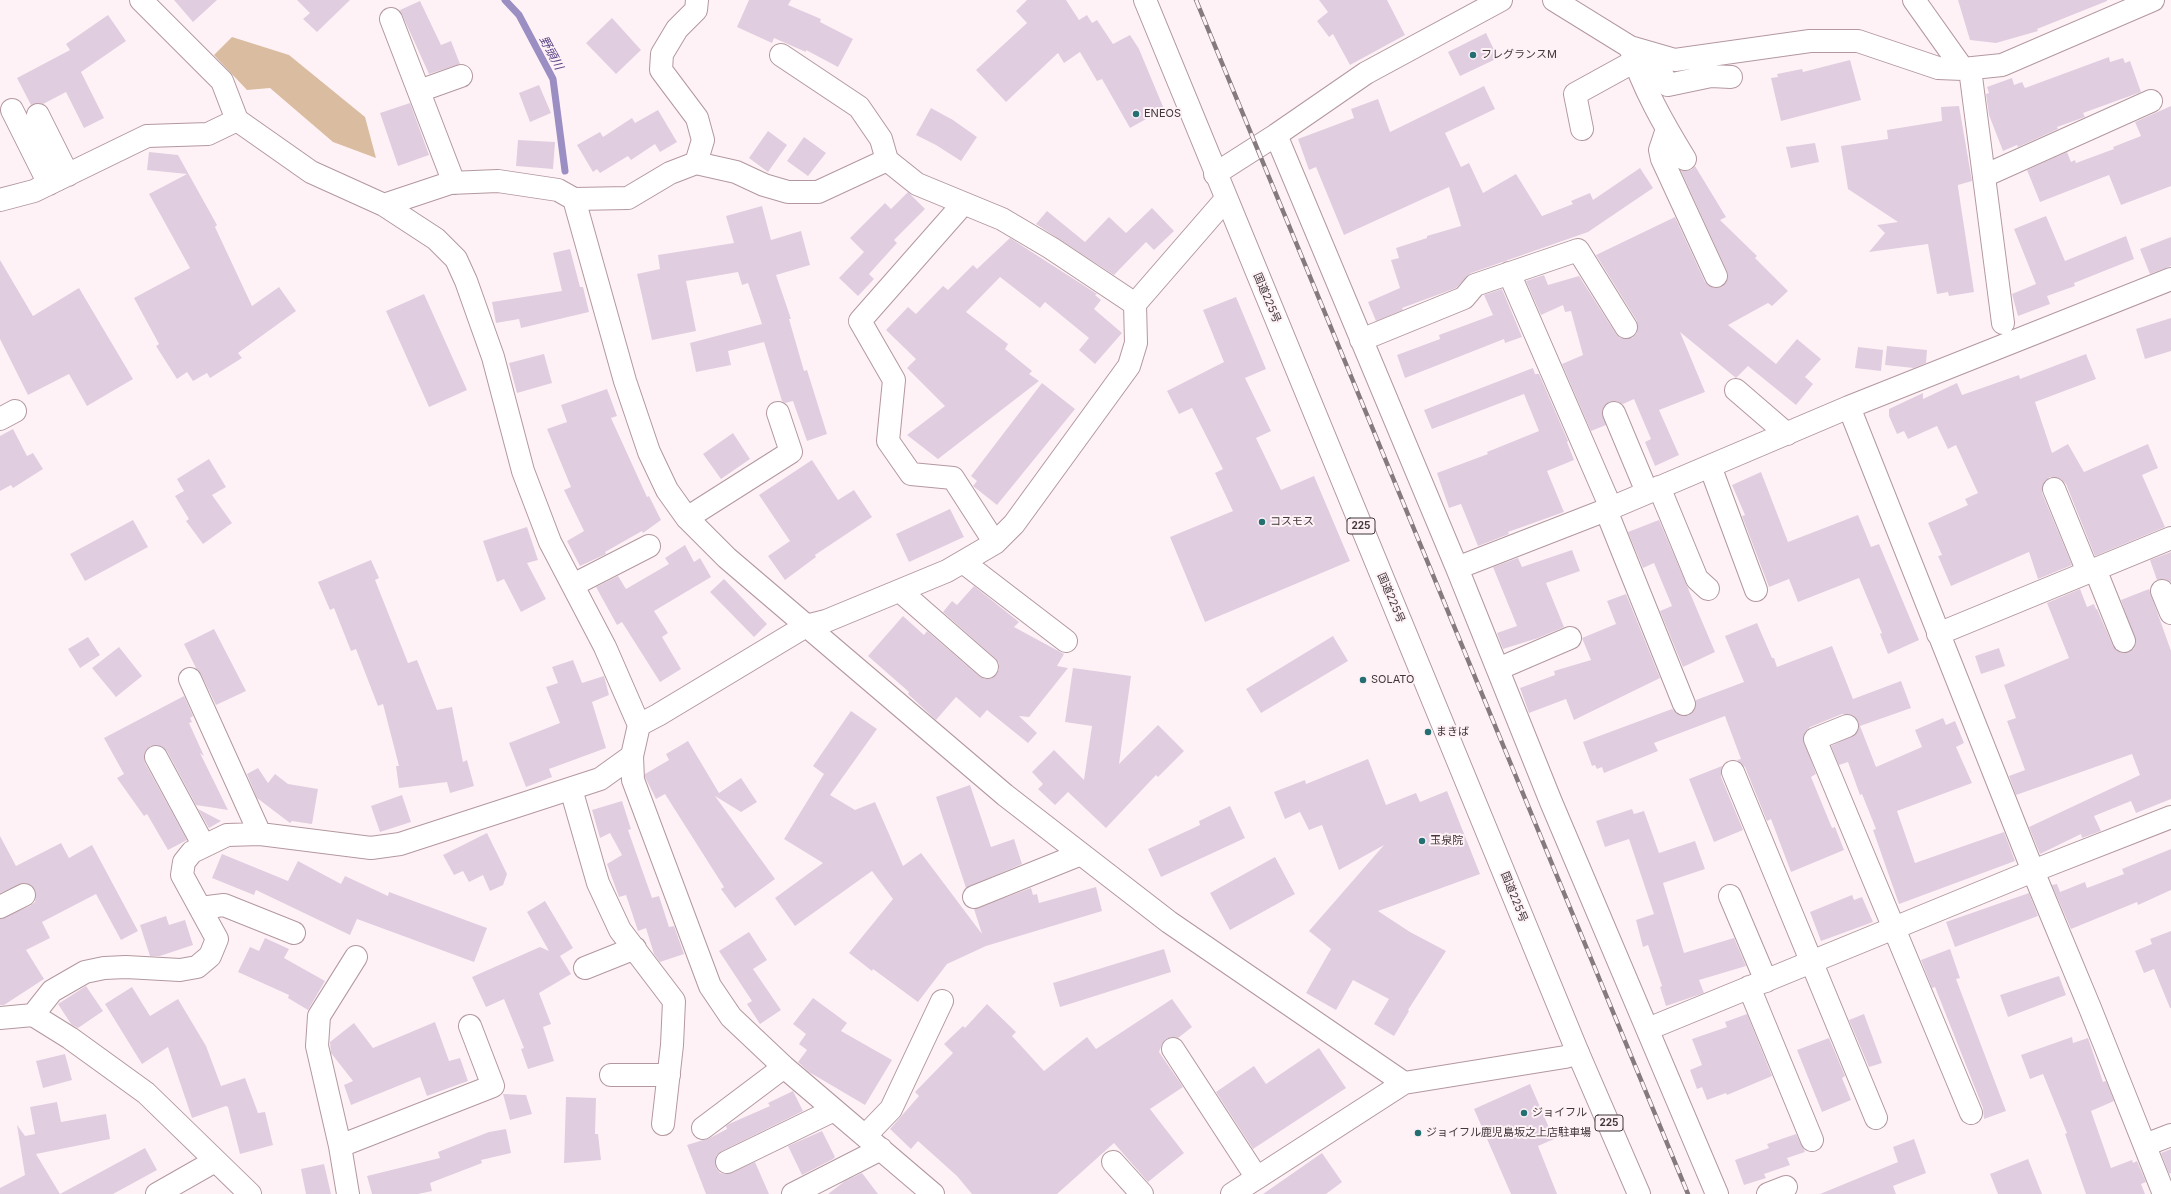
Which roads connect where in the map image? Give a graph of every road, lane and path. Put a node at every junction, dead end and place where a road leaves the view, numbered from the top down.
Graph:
1 (141, 0) edge
2 (697, 0) edge
3 (1145, 0) edge
4 (1501, 0) edge
5 (1914, 0) edge
6 (2153, 0) edge
7 (1566, 4) edge
8 (391, 19) dead end
9 (1638, 54) junction
10 (781, 55) dead end
11 (1967, 69) junction
12 (461, 76) dead end
13 (1731, 77) dead end
14 (419, 91) junction
15 (2151, 101) dead end
16 (12, 110) dead end
17 (38, 115) dead end
18 (237, 120) junction
19 (1582, 129) dead end
20 (1667, 129) junction
21 (1276, 136) junction
22 (1686, 159) dead end
23 (887, 160) junction
24 (696, 163) junction
25 (1216, 174) junction
26 (68, 175) junction
27 (1984, 176) junction
28 (454, 183) junction
29 (49, 184) junction
30 (574, 199) junction
31 (1226, 199) junction
32 (0, 200) edge
33 (963, 204) junction
34 (384, 205) junction
35 (1509, 273) junction
36 (1716, 276) dead end
37 (2171, 279) edge
38 (1135, 304) junction
39 (2003, 323) dead end
40 (1626, 327) dead end
41 (1362, 340) junction
42 (1736, 390) dead end
43 (1849, 407) junction
44 (778, 413) dead end
45 (1614, 413) dead end
46 (1787, 434) junction
47 (1710, 466) junction
48 (2054, 489) dead end
49 (1653, 490) junction
50 (1609, 509) junction
51 (687, 518) junction
52 (2171, 538) edge
53 (995, 543) junction
54 (649, 546) dead end
55 (963, 562) junction
56 (1457, 568) junction
57 (2091, 571) junction
58 (573, 585) junction
59 (1708, 589) dead end
60 (1756, 590) dead end
61 (900, 591) junction
62 (2162, 591) dead end
63 (2171, 613) edge
64 (806, 626) junction
65 (1938, 634) junction
66 (1570, 638) dead end
67 (1066, 641) dead end
68 (2124, 641) dead end
69 (987, 666) dead end
70 (1498, 669) junction
71 (190, 679) dead end
72 (1684, 704) dead end
73 (639, 725) junction
74 (1847, 726) dead end
75 (632, 756) junction
76 (156, 757) dead end
77 (1733, 772) dead end
78 (571, 789) junction
79 (2171, 817) edge
80 (260, 834) junction
81 (204, 846) junction
82 (1081, 854) junction
83 (2033, 871) junction
84 (24, 895) dead end
85 (1730, 896) dead end
86 (974, 898) dead end
87 (0, 907) edge
88 (200, 908) junction
89 (1895, 928) junction
90 (294, 933) dead end
91 (634, 948) junction
92 (356, 957) dead end
93 (1812, 962) junction
94 (585, 968) dead end
95 (1757, 984) junction
96 (942, 1001) dead end
97 (33, 1015) junction
98 (0, 1018) edge
99 (470, 1026) dead end
100 (1648, 1029) junction
101 (1173, 1049) dead end
102 (1578, 1053) junction
103 (784, 1067) junction
104 (611, 1075) dead end
105 (669, 1075) junction
106 (1404, 1083) junction
107 (834, 1110) junction
108 (1971, 1113) dead end
109 (1876, 1118) dead end
110 (663, 1124) dead end
111 (703, 1128) dead end
112 (2171, 1135) edge
113 (1812, 1140) dead end
114 (873, 1142) junction
115 (2145, 1145) junction
116 (340, 1146) junction
117 (216, 1162) junction
118 (727, 1162) dead end
119 (1113, 1162) dead end
120 (1257, 1178) junction
121 (167, 1192) edge
122 (250, 1194) edge
123 (348, 1194) edge
124 (793, 1194) edge
125 (933, 1194) edge
126 (1142, 1194) edge
127 (1232, 1194) edge
128 (1639, 1194) edge
129 (1717, 1194) edge
130 (2164, 1194) edge

1 - 18 main road
2 - 24 main road
3 - 25 main road, 国道225号 / 225
4 - 21 main road
5 - 11 main road
6 - 11 main road
7 - 9 main road
8 - 14 main road
9 - 11 main road
9 - 13 main road
9 - 19 main road
9 - 20 main road
10 - 23 main road
11 - 27 main road
12 - 14 main road
14 - 28 main road
15 - 27 main road
16 - 29 main road
17 - 26 main road
18 - 26 main road
18 - 34 main road
20 - 22 main road
20 - 36 main road
21 - 25 main road
21 - 41 main road
23 - 24 main road
23 - 33 main road
24 - 30 main road
25 - 31 main road, 国道225号 / 225
26 - 29 main road
27 - 39 main road
28 - 30 main road
28 - 34 main road
29 - 32 main road
30 - 51 main road
31 - 38 main road
31 - 102 main road, 国道225号 / 225
33 - 38 main road
33 - 53 main road
34 - 58 main road
35 - 40 main road
35 - 41 main road
35 - 50 main road
37 - 43 main road
38 - 53 main road
41 - 56 main road
42 - 46 main road
43 - 46 main road
43 - 65 main road
44 - 51 main road
45 - 49 main road
46 - 47 main road
47 - 49 main road
47 - 60 main road
48 - 57 main road
49 - 50 main road
49 - 59 main road
50 - 56 main road
50 - 72 main road
51 - 64 main road
52 - 57 main road
53 - 55 main road
54 - 58 main road
55 - 61 main road
55 - 67 main road
56 - 70 main road
57 - 65 main road
57 - 68 main road
58 - 73 main road
61 - 64 main road
61 - 69 main road
62 - 63 main road
64 - 73 main road
64 - 82 main road
65 - 83 main road
66 - 70 main road
70 - 100 main road
71 - 80 main road
73 - 75 main road
74 - 89 main road
75 - 78 main road
75 - 103 main road
76 - 81 main road
77 - 93 main road
78 - 80 main road
78 - 91 main road
79 - 83 main road
80 - 81 main road
81 - 88 main road
82 - 86 main road
82 - 106 main road
83 - 89 main road
83 - 115 main road
84 - 87 main road
85 - 95 main road
88 - 90 main road
88 - 97 main road
89 - 93 main road
89 - 108 main road
91 - 94 main road
91 - 105 main road
92 - 116 main road
93 - 95 main road
93 - 109 main road
95 - 100 main road
95 - 113 main road
96 - 114 main road
97 - 98 main road
97 - 117 main road
99 - 116 main road
100 - 129 main road
101 - 120 main road
102 - 106 main road
102 - 128 main road, 国道225号 / 225
103 - 107 main road
103 - 111 main road
104 - 105 main road
105 - 110 main road
106 - 120 main road
107 - 114 main road
107 - 118 main road
112 - 115 main road
114 - 124 main road
114 - 125 main road
115 - 130 main road
116 - 123 main road
117 - 121 main road
117 - 122 main road
119 - 126 main road
120 - 127 main road

